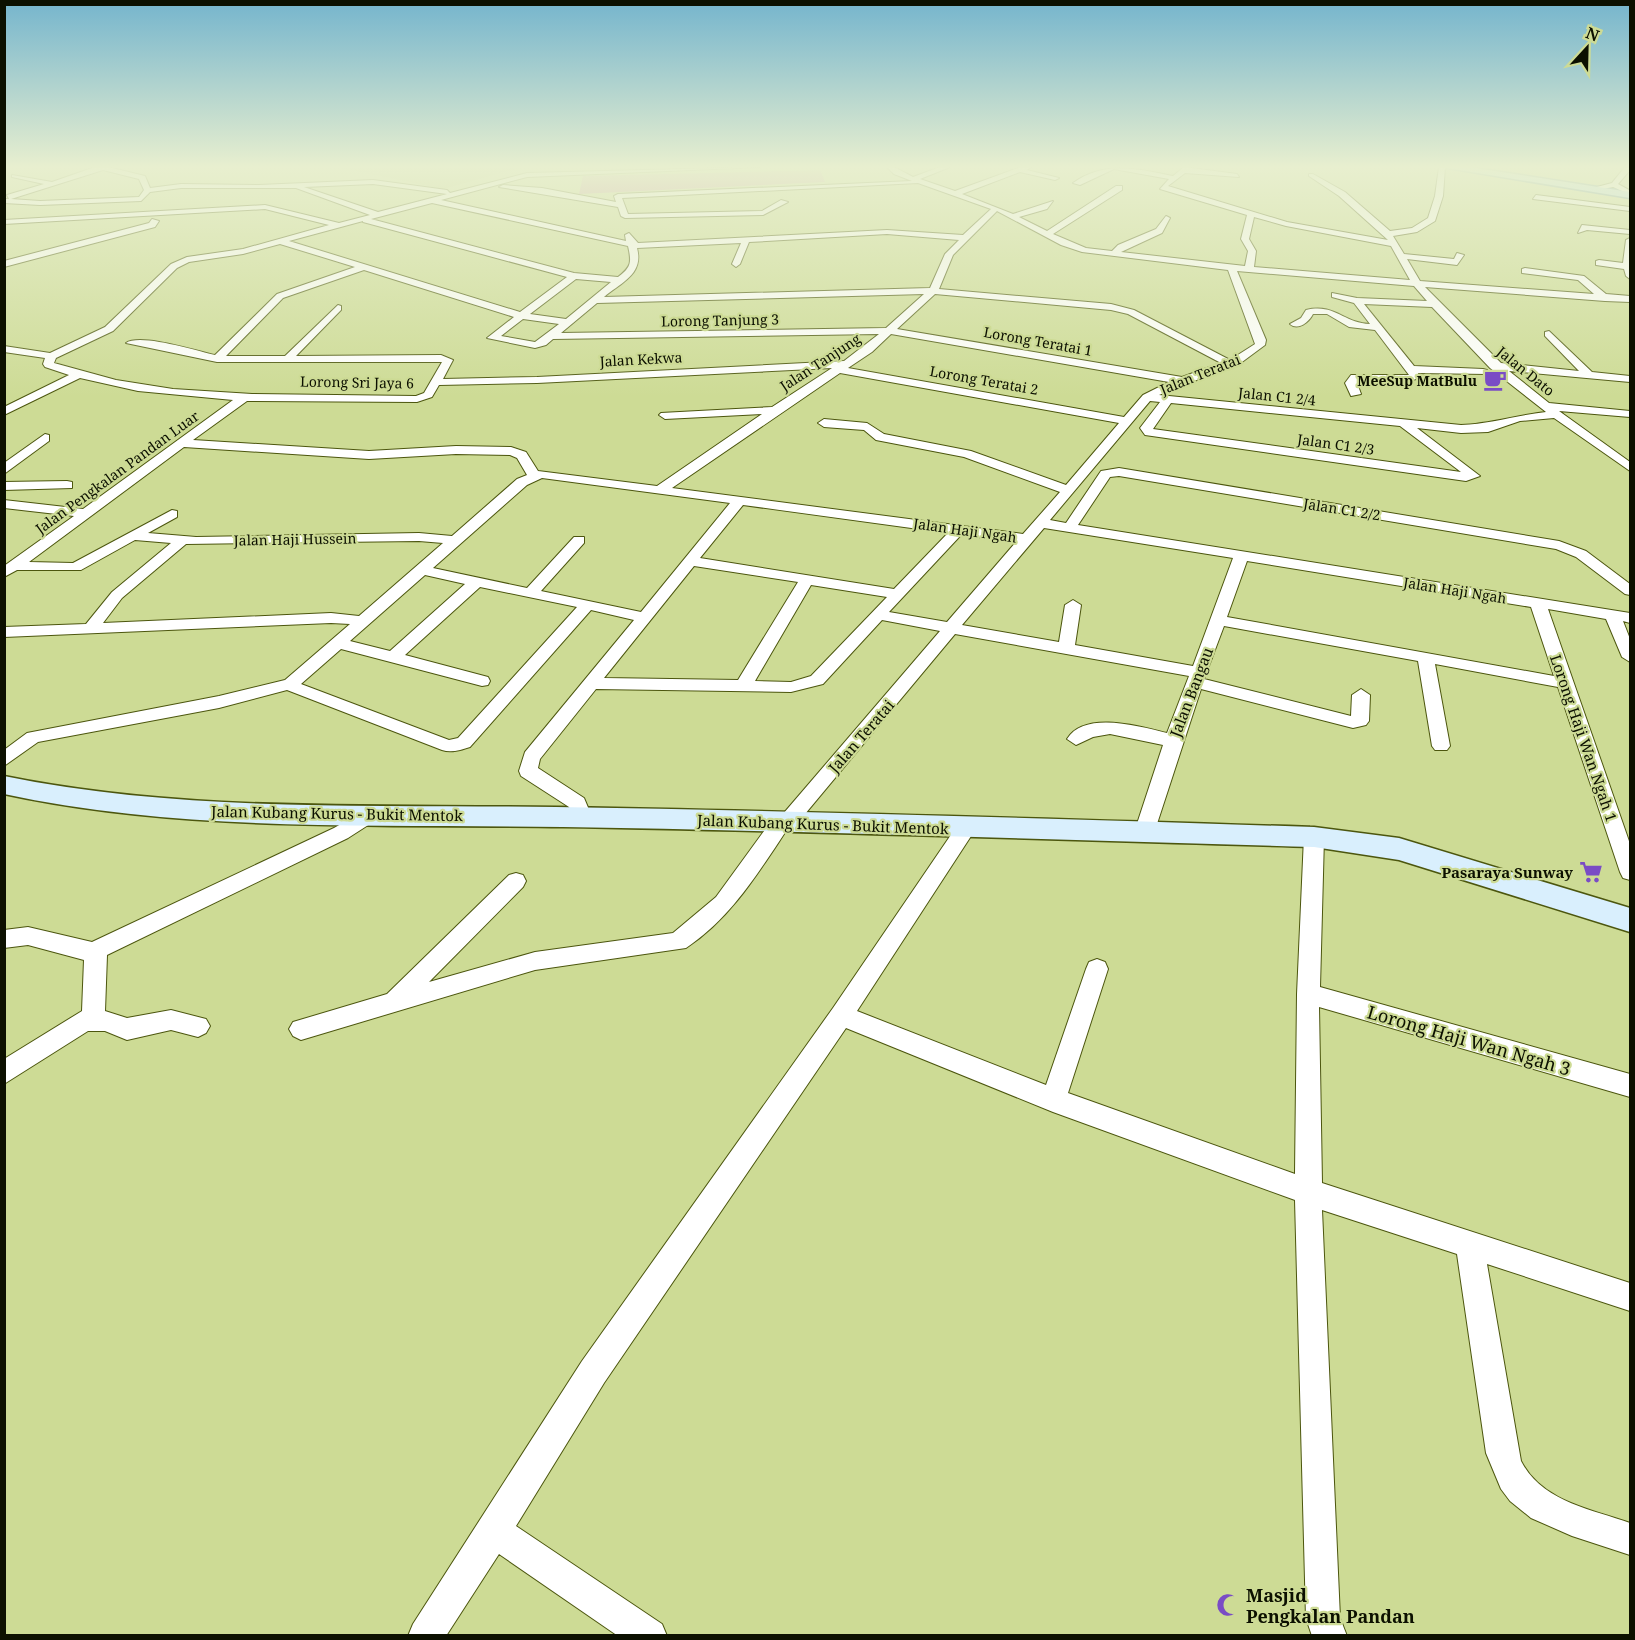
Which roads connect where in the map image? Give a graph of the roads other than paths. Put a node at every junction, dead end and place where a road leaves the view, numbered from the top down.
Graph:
1 (82, 244) edge
2 (271, 244) edge
3 (288, 244) edge
4 (454, 244) edge
5 (620, 244) edge
6 (687, 244) edge
7 (745, 244) edge
8 (959, 244) edge
9 (1067, 244) edge
10 (1129, 244) edge
11 (1248, 244) edge
12 (1396, 244) edge
13 (1630, 244) edge
14 (631, 246) junction
15 (1114, 254) junction
16 (1460, 255) dead end
17 (1402, 256) junction
18 (1599, 263) dead end
19 (4, 264) edge
20 (736, 264) dead end
21 (1629, 266) edge
22 (364, 267) junction
23 (1232, 268) junction
24 (1249, 270) junction
25 (574, 276) junction
26 (1630, 276) edge
27 (620, 280) junction
28 (1416, 284) junction
29 (933, 291) junction
30 (1551, 294) junction
31 (1335, 295) dead end
32 (1605, 298) junction
33 (596, 300) junction
34 (1630, 300) edge
35 (1357, 301) junction
36 (1420, 304) junction
37 (1436, 304) junction
38 (338, 308) dead end
39 (522, 316) junction
40 (568, 322) junction
41 (1295, 324) dead end
42 (1377, 327) junction
43 (889, 331) junction
44 (1549, 334) dead end
45 (550, 336) junction
46 (131, 343) dead end
47 (6, 350) edge
48 (1467, 355) dead end
49 (51, 356) junction
50 (217, 358) junction
51 (287, 360) junction
52 (1228, 363) junction
53 (842, 366) junction
54 (1411, 369) junction
55 (1498, 369) junction
56 (79, 374) junction
57 (1589, 375) junction
58 (1630, 380) edge
59 (1182, 381) junction
60 (437, 382) junction
61 (1356, 394) dead end
62 (247, 395) junction
63 (1147, 397) junction
64 (4, 398) edge
65 (1168, 399) junction
66 (25, 402) junction
67 (1545, 405) junction
68 (775, 410) junction
69 (4, 412) edge
70 (1556, 414) junction
71 (1630, 414) edge
72 (665, 415) dead end
73 (1126, 421) junction
74 (824, 423) dead end
75 (1404, 424) junction
76 (45, 438) dead end
77 (183, 442) junction
78 (1630, 467) edge
79 (530, 469) junction
80 (4, 470) edge
81 (67, 485) dead end
82 (4, 486) edge
83 (660, 490) junction
84 (1068, 490) junction
85 (740, 500) junction
86 (4, 504) edge
87 (87, 513) junction
88 (172, 514) dead end
89 (1041, 523) junction
90 (1069, 528) junction
91 (959, 529) junction
92 (135, 537) junction
93 (444, 539) junction
94 (1026, 539) junction
95 (579, 540) dead end
96 (182, 541) junction
97 (1242, 557) junction
98 (690, 561) junction
99 (9, 570) edge
100 (422, 570) junction
101 (807, 579) junction
102 (476, 582) junction
103 (1630, 591) edge
104 (530, 593) junction
105 (899, 594) junction
106 (1538, 603) junction
107 (587, 605) junction
108 (1073, 605) dead end
109 (879, 615) junction
110 (1612, 615) junction
111 (644, 617) junction
112 (1630, 618) edge
113 (353, 620) junction
114 (1219, 620) junction
115 (91, 628) junction
116 (950, 629) junction
117 (4, 632) edge
118 (337, 643) junction
119 (1066, 650) junction
120 (393, 657) junction
121 (1425, 657) junction
122 (1630, 657) edge
123 (1196, 677) junction
124 (482, 681) dead end
125 (591, 683) junction
126 (1564, 683) junction
127 (291, 684) junction
128 (742, 686) junction
129 (1361, 695) dead end
130 (1076, 739) dead end
131 (1173, 741) junction
132 (1441, 746) dead end
133 (4, 760) edge
134 (4, 785) edge
135 (369, 815) junction
136 (582, 818) junction
137 (785, 821) junction
138 (966, 828) junction
139 (1145, 830) junction
140 (1314, 837) junction
141 (1630, 872) edge
142 (516, 881) dead end
143 (1630, 921) edge
144 (4, 939) edge
145 (96, 950) junction
146 (1097, 969) dead end
147 (1308, 994) junction
148 (393, 1004) junction
149 (841, 1015) junction
150 (93, 1019) junction
151 (198, 1026) dead end
152 (301, 1029) dead end
153 (4, 1073) edge
154 (1630, 1085) edge
155 (1053, 1100) junction
156 (1309, 1192) junction
157 (1470, 1245) junction
158 (1630, 1297) edge
159 (494, 1531) junction
160 (1630, 1539) edge
161 (1326, 1627) edge
162 (425, 1635) edge
163 (650, 1635) edge

1 - 19 street
2 - 49 street
3 - 22 street
4 - 25 street
5 - 14 street
6 - 14 street
7 - 20 street
8 - 29 street, Jalan Tanjung
9 - 15 street
10 - 15 street
11 - 24 street
12 - 17 street, Jalan Dato
13 - 21 street
14 - 27 street
15 - 23 street
16 - 17 street
17 - 28 street, Jalan Dato
18 - 21 street
21 - 26 street
22 - 39 street
22 - 50 street
23 - 24 street
23 - 52 street, Jalan Teratai
24 - 28 street
25 - 27 street
25 - 39 street
27 - 33 street
28 - 30 street
28 - 37 street, Jalan Dato
29 - 33 street
29 - 43 street, Jalan Tanjung
29 - 52 street
30 - 32 street
30 - 32 street
31 - 35 street
32 - 34 street
33 - 40 street
35 - 36 street
35 - 42 street
36 - 37 street
36 - 48 street
37 - 55 street, Jalan Dato
38 - 51 street
39 - 40 street
39 - 45 street
40 - 45 street
41 - 42 street
42 - 54 street
43 - 45 street, Lorong Tanjung 3
43 - 53 street, Jalan Tanjung
43 - 59 street, Lorong Teratai 1
44 - 57 street
46 - 50 street, Lorong Sri Jaya 6
47 - 49 street
49 - 56 street, Lorong Sri Jaya 6
50 - 51 street, Lorong Sri Jaya 6
51 - 60 street, Lorong Sri Jaya 6
52 - 59 street, Jalan Teratai
53 - 60 street, Jalan Kekwa
53 - 68 street, Jalan Tanjung
53 - 73 street, Lorong Teratai 2
54 - 55 street
54 - 61 street
55 - 57 street
55 - 67 street, Jalan Dato
56 - 62 street, Lorong Sri Jaya 6
56 - 66 street
57 - 58 street
59 - 63 street, Jalan Teratai
60 - 62 street, Lorong Sri Jaya 6
62 - 77 street, Jalan Pengkalan Pandan Luar
63 - 65 street, Jalan C1 2/4
63 - 73 street, Jalan Teratai
64 - 66 street
65 - 75 street, Jalan C1 2/4
65 - 75 street, Jalan C1 2/3
66 - 69 street
67 - 70 street, Jalan Dato
67 - 71 street
68 - 72 street
68 - 83 street, Jalan Tanjung
70 - 75 street, Jalan C1 2/4
70 - 78 street, Jalan Dato
73 - 84 street, Jalan Teratai
74 - 84 street
76 - 80 street
77 - 79 street
77 - 87 street, Jalan Pengkalan Pandan Luar
79 - 83 street, Jalan Haji Ngah
79 - 93 street
81 - 82 street
83 - 85 street, Jalan Haji Ngah
84 - 89 street, Jalan Teratai
85 - 91 street, Jalan Haji Ngah
85 - 98 street
86 - 87 street
87 - 99 street, Jalan Pengkalan Pandan Luar
88 - 92 street
89 - 90 street, Jalan Haji Ngah
89 - 94 street, Jalan Haji Ngah
90 - 97 street, Jalan Haji Ngah
90 - 103 street, Jalan C1 2/2
91 - 94 street, Jalan Haji Ngah
91 - 105 street
92 - 96 street, Jalan Haji Hussein
92 - 99 street
93 - 96 street, Jalan Haji Hussein
93 - 100 street
94 - 116 street, Jalan Teratai
95 - 104 street
96 - 115 street
97 - 106 street, Jalan Haji Ngah
97 - 114 street, Jalan Bangau
98 - 101 street
98 - 111 street
100 - 102 street
100 - 113 street
101 - 105 street
101 - 128 street
102 - 104 street
102 - 120 street
104 - 107 street
105 - 109 street
106 - 110 street, Jalan Haji Ngah
106 - 126 street, Lorong Haji Wan Ngah 1
107 - 111 street
107 - 127 street
108 - 119 street
109 - 116 street
109 - 128 street
110 - 112 street, Jalan Haji Ngah
110 - 122 street
111 - 125 street
113 - 115 street
113 - 118 street
114 - 121 street
114 - 123 street, Jalan Bangau
115 - 117 street
116 - 119 street
116 - 137 street, Jalan Teratai
118 - 120 street
118 - 127 street
119 - 123 street
120 - 124 street
121 - 126 street
121 - 132 street
123 - 129 street
123 - 131 street, Jalan Bangau
125 - 128 street
125 - 136 street
126 - 141 street, Lorong Haji Wan Ngah 1
127 - 133 street
130 - 131 street
131 - 139 street, Jalan Bangau
134 - 135 main road, Jalan Kubang Kurus - Bukit Mentok
135 - 136 main road, Jalan Kubang Kurus - Bukit Mentok
135 - 145 street
136 - 137 main road, Jalan Kubang Kurus - Bukit Mentok
137 - 138 main road, Jalan Kubang Kurus - Bukit Mentok
137 - 148 street, Jalan Teratai
138 - 139 main road, Jalan Kubang Kurus - Bukit Mentok
138 - 149 street
139 - 140 main road, Jalan Kubang Kurus - Bukit Mentok
140 - 143 main road, Jalan Kubang Kurus - Bukit Mentok
140 - 147 street
142 - 148 street
144 - 145 street
145 - 150 street
146 - 155 street
147 - 154 street, Lorong Haji Wan Ngah 3
147 - 156 street
148 - 152 street, Jalan Teratai
149 - 155 street
149 - 159 street
150 - 151 street
150 - 153 street
155 - 156 street
156 - 157 street
156 - 161 street
157 - 158 street
157 - 160 street
159 - 162 street
159 - 163 street

